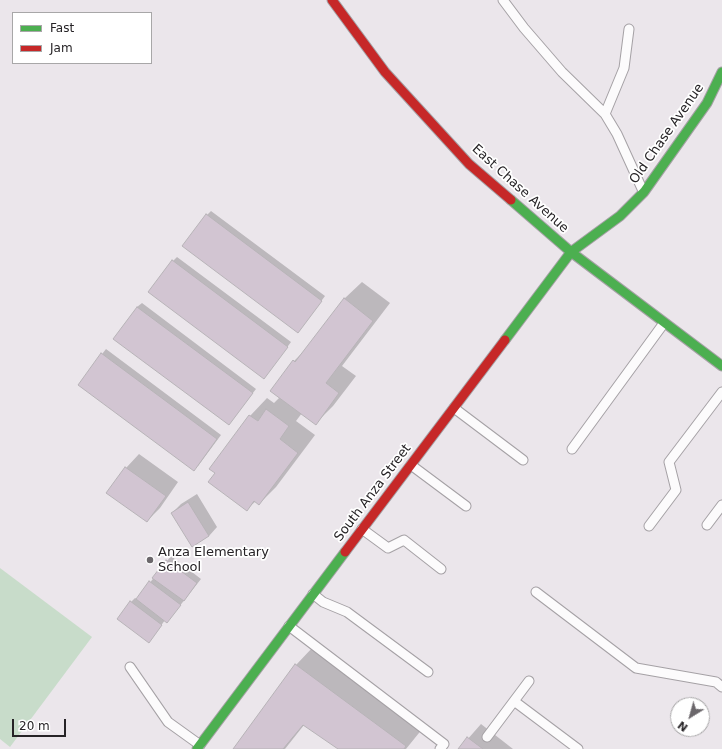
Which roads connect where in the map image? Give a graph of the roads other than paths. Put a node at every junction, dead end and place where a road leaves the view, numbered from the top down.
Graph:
1 (332, 0) edge
2 (503, 0) edge
3 (629, 29) dead end
4 (722, 72) edge
5 (605, 114) junction
6 (644, 192) junction
7 (571, 252) junction
8 (664, 323) junction
9 (722, 366) edge
10 (722, 392) edge
11 (453, 408) junction
12 (572, 449) dead end
13 (523, 460) dead end
14 (410, 465) junction
15 (722, 505) edge
16 (466, 506) dead end
17 (707, 525) dead end
18 (650, 526) dead end
19 (362, 529) junction
20 (441, 569) dead end
21 (536, 592) dead end
22 (313, 594) junction
23 (289, 626) junction
24 (130, 667) dead end
25 (428, 672) dead end
26 (529, 681) dead end
27 (722, 687) edge
28 (514, 701) junction
29 (487, 737) dead end
30 (198, 747) edge
31 (440, 749) edge
32 (578, 749) edge

1 - 7 street, East Chase Avenue
2 - 5 lane
3 - 5 lane
4 - 6 street, Old Chase Avenue
5 - 6 lane
6 - 7 street, Old Chase Avenue
7 - 8 street, East Chase Avenue
7 - 11 street, South Anza Street
8 - 9 street, East Chase Avenue
8 - 12 lane
10 - 18 lane
11 - 13 lane
11 - 14 street, South Anza Street
14 - 16 lane
14 - 19 street, South Anza Street
15 - 17 lane
19 - 20 lane
19 - 22 street, South Anza Street
21 - 27 lane
22 - 23 street, South Anza Street
22 - 25 lane
23 - 30 street, South Anza Street
23 - 31 lane
24 - 30 lane
26 - 28 lane
28 - 29 lane
28 - 32 lane

